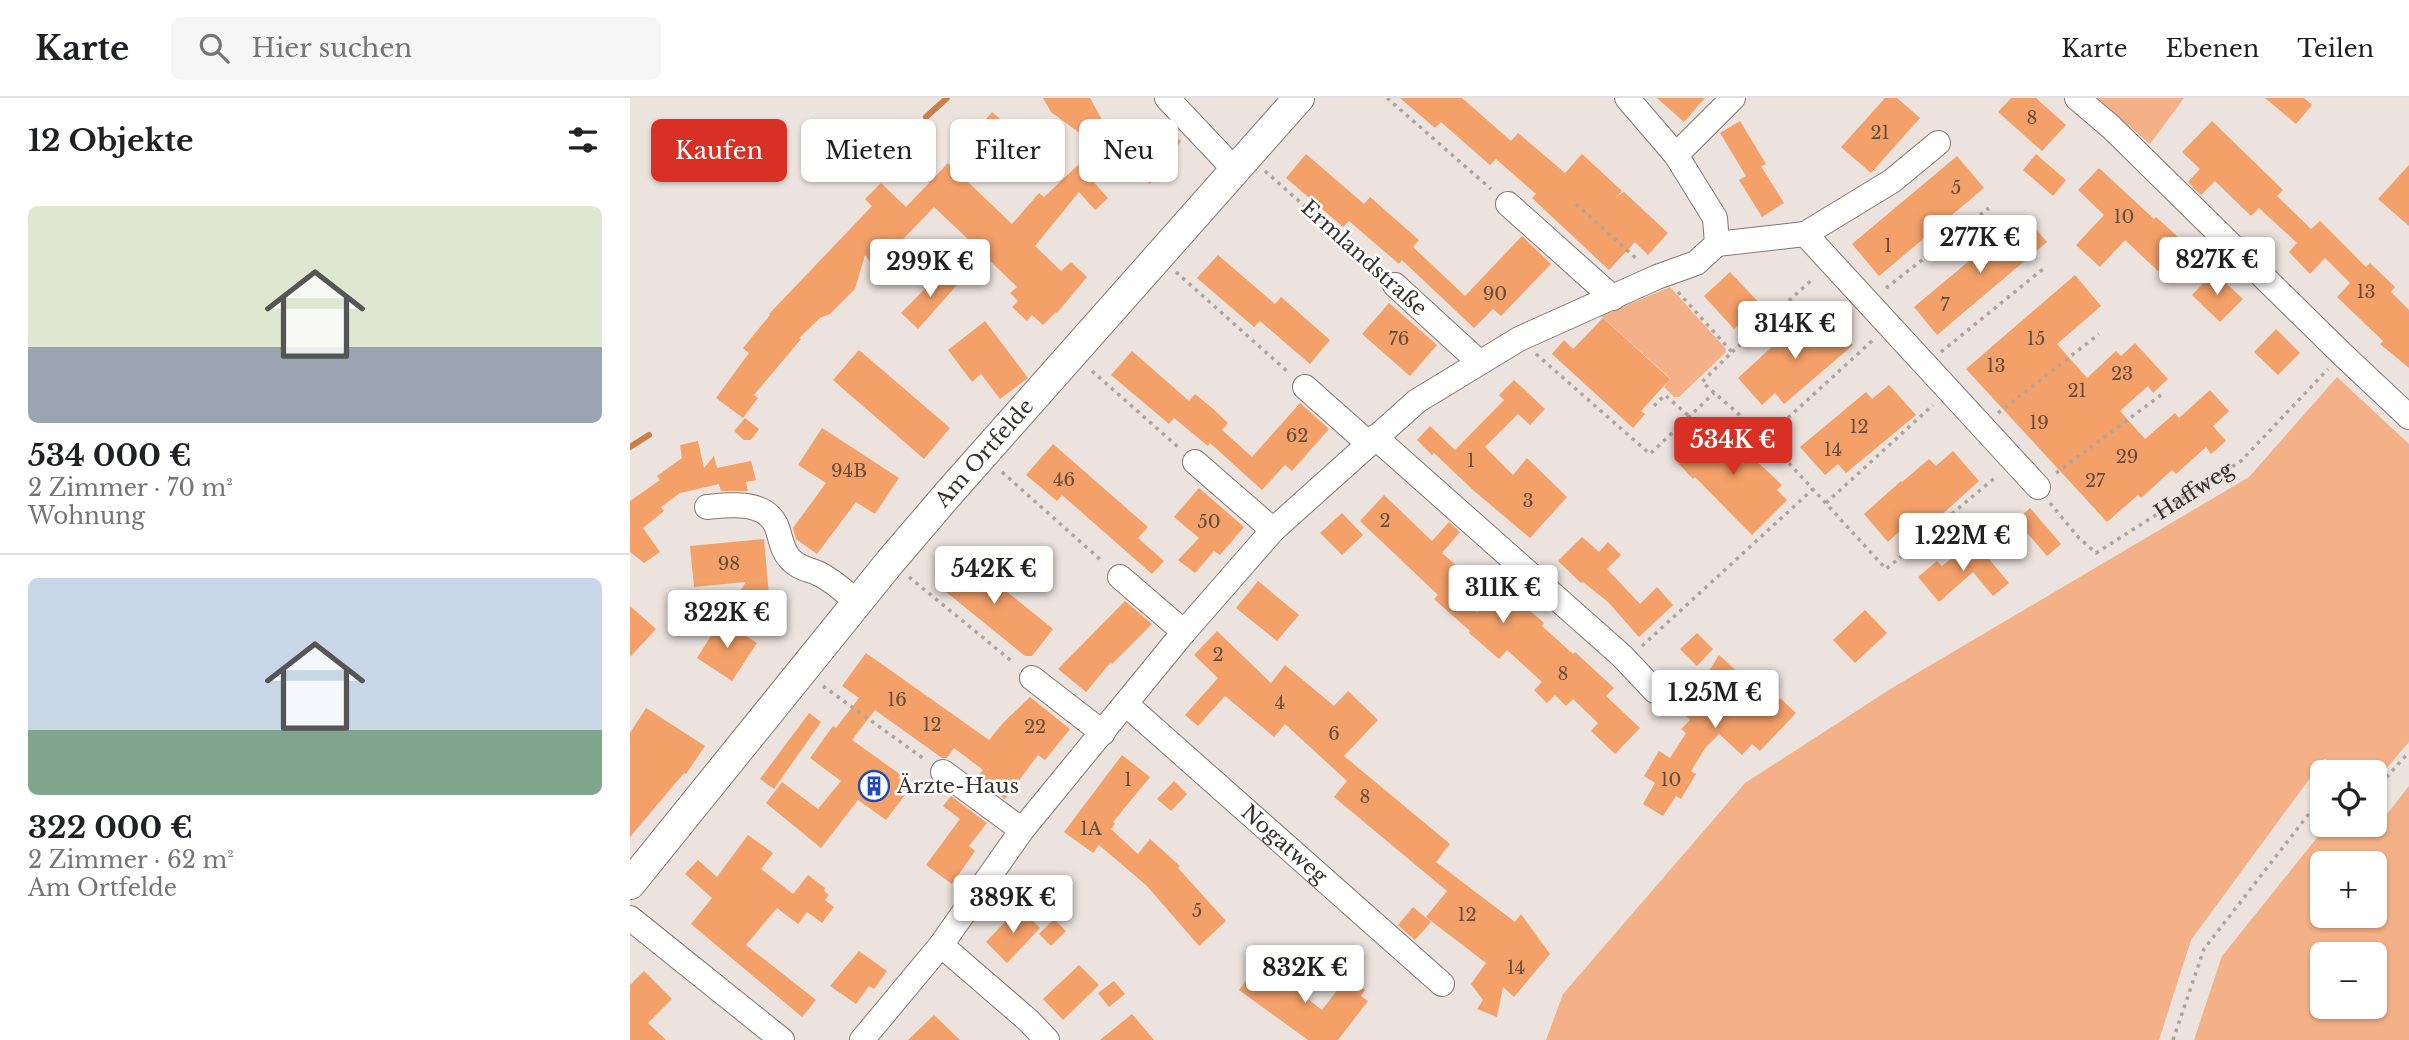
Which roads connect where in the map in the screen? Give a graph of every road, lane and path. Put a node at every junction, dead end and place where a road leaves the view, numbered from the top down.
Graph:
1 (1167, 98) edge
2 (1299, 98) edge
3 (1387, 98) edge
4 (1628, 98) edge
5 (1733, 98) edge
6 (2077, 98) edge
7 (1938, 143) dead end
8 (1676, 155) junction
9 (1241, 163) junction
10 (1508, 204) joint
11 (1576, 204) dead end
12 (1989, 208) dead end
13 (1805, 233) junction
14 (1717, 244) junction
15 (1158, 256) junction
16 (1832, 262) junction
17 (2043, 270) dead end
18 (1660, 276) junction
19 (1395, 285) joint
20 (1613, 298) junction
21 (1869, 302) junction
22 (1890, 325) junction
23 (2099, 334) dead end
24 (1519, 339) junction
25 (1732, 352) junction
26 (1072, 353) junction
27 (2342, 354) junction
28 (1479, 362) junction
29 (1926, 365) junction
30 (1305, 387) joint
31 (1950, 390) junction
32 (1714, 393) junction
33 (2161, 395) dead end
34 (1654, 406) dead end
35 (1690, 416) junction
36 (2409, 417) edge
37 (1982, 426) junction
38 (1766, 438) junction
39 (1372, 440) junction
40 (982, 454) junction
41 (2015, 461) junction
42 (1195, 462) joint
43 (2038, 487) junction
44 (1813, 489) junction
45 (1826, 503) junction
46 (707, 507) dead end
47 (1273, 530) junction
48 (890, 562) junction
49 (1120, 577) joint
50 (858, 602) junction
51 (1184, 632) junction
52 (1626, 661) junction
53 (802, 672) junction
54 (1032, 678) joint
55 (1655, 691) dead end
56 (1127, 705) junction
57 (1103, 733) junction
58 (2409, 752) edge
59 (943, 772) joint
60 (2387, 777) edge
61 (2310, 813) edge
62 (1022, 830) junction
63 (630, 884) edge
64 (630, 918) edge
65 (941, 945) junction
66 (1442, 984) dead end
67 (782, 1040) edge
68 (862, 1040) edge
69 (1047, 1040) edge
70 (2173, 1040) edge

1 - 9 street
2 - 9 main road, Am Ortfelde
3 - 10 path
4 - 8 street
5 - 8 street
6 - 27 street
7 - 13 street
8 - 14 street
9 - 15 main road, Am Ortfelde
9 - 19 path, Ermlandstraße
10 - 20 street
11 - 18 path
12 - 21 path
13 - 14 street
13 - 16 street
14 - 18 street
15 - 26 main road, Am Ortfelde
15 - 30 path
16 - 21 street
16 - 25 path
17 - 29 path
18 - 20 street
18 - 25 path
19 - 28 street, Ermlandstraße
20 - 24 street
21 - 22 street
22 - 29 street
22 - 38 path
23 - 37 path
24 - 28 street
24 - 35 path
25 - 32 path
26 - 40 main road, Am Ortfelde
26 - 42 path
27 - 36 street
27 - 43 path, Haffweg
28 - 39 street
29 - 31 street
30 - 39 street
31 - 37 street
31 - 45 path
32 - 35 path
32 - 38 path
33 - 43 path
34 - 35 path
37 - 41 street
38 - 44 path
39 - 47 street
39 - 52 street
40 - 48 main road, Am Ortfelde
40 - 49 path
41 - 43 street
41 - 45 path
42 - 47 street
44 - 45 path
44 - 52 path
46 - 50 street
47 - 51 street
48 - 50 main road, Am Ortfelde
48 - 54 path
49 - 51 street
50 - 53 main road, Am Ortfelde
51 - 56 street
52 - 55 street
53 - 59 path
53 - 63 main road, Am Ortfelde
54 - 57 street
56 - 57 street
56 - 66 street, Nogatweg
57 - 62 street
58 - 60 path
59 - 62 street
61 - 70 path
62 - 65 street
64 - 67 street
65 - 68 street
65 - 69 street

